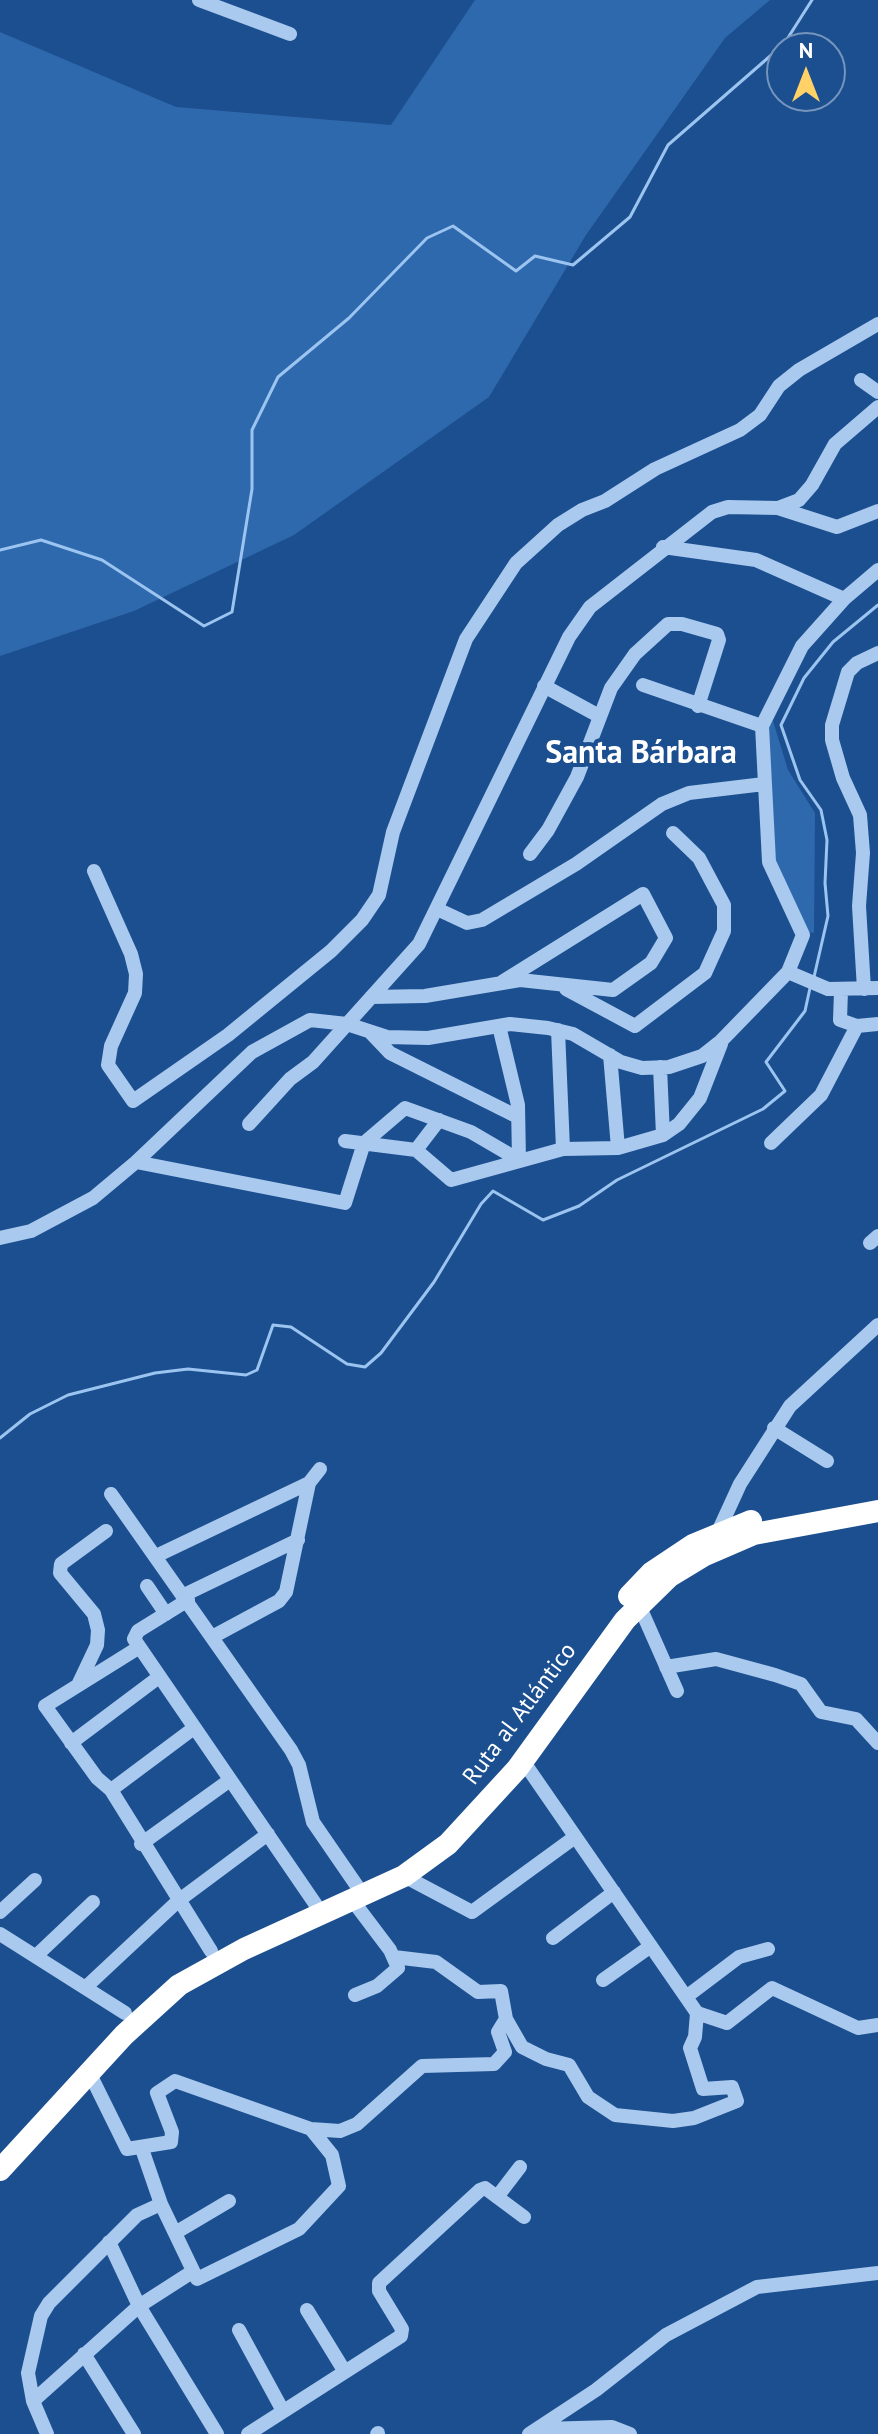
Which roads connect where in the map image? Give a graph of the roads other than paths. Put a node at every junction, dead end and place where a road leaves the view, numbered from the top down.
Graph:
1 (199, 0) edge
2 (290, 34) dead end
3 (878, 324) edge
4 (861, 380) dead end
5 (878, 392) edge
6 (878, 407) edge
7 (778, 508) junction
8 (878, 511) edge
9 (663, 547) junction
10 (877, 570) edge
11 (844, 599) junction
12 (878, 653) edge
13 (643, 685) dead end
14 (544, 686) junction
15 (698, 706) junction
16 (599, 716) junction
17 (762, 726) junction
18 (764, 784) junction
19 (673, 833) dead end
20 (530, 854) dead end
21 (94, 871) dead end
22 (437, 909) junction
23 (791, 973) junction
24 (502, 982) junction
25 (555, 984) junction
26 (871, 988) edge
27 (834, 990) junction
28 (371, 997) junction
29 (347, 1024) junction
30 (878, 1024) edge
31 (499, 1026) junction
32 (857, 1026) junction
33 (558, 1030) junction
34 (370, 1032) junction
35 (228, 1035) junction
36 (721, 1041) junction
37 (252, 1052) junction
38 (610, 1055) junction
39 (660, 1067) junction
40 (518, 1117) junction
41 (439, 1120) junction
42 (249, 1124) dead end
43 (663, 1135) junction
44 (345, 1141) dead end
45 (364, 1143) junction
46 (771, 1143) dead end
47 (618, 1148) junction
48 (563, 1149) junction
49 (416, 1150) junction
50 (519, 1160) junction
51 (136, 1162) junction
52 (0, 1238) edge
53 (878, 1325) edge
54 (774, 1428) junction
55 (827, 1461) dead end
56 (320, 1469) dead end
57 (309, 1483) junction
58 (111, 1494) dead end
59 (878, 1498) edge
60 (878, 1511) edge
61 (106, 1531) dead end
62 (718, 1532) junction
63 (298, 1540) junction
64 (156, 1556) junction
65 (147, 1586) dead end
66 (186, 1598) junction
67 (639, 1605) junction
68 (166, 1614) junction
69 (214, 1636) junction
70 (138, 1648) junction
71 (666, 1667) junction
72 (159, 1677) junction
73 (78, 1684) junction
74 (677, 1691) dead end
75 (194, 1728) junction
76 (71, 1743) junction
77 (878, 1743) edge
78 (521, 1758) junction
79 (230, 1780) junction
80 (111, 1790) junction
81 (268, 1834) junction
82 (575, 1837) junction
83 (141, 1844) junction
84 (404, 1876) junction
85 (35, 1880) dead end
86 (614, 1892) junction
87 (355, 1893) junction
88 (178, 1901) junction
89 (93, 1902) dead end
90 (316, 1905) junction
91 (0, 1912) edge
92 (0, 1934) edge
93 (553, 1938) dead end
94 (651, 1946) junction
95 (768, 1949) dead end
96 (211, 1951) junction
97 (37, 1955) junction
98 (394, 1957) junction
99 (603, 1980) dead end
100 (86, 1987) junction
101 (355, 1995) dead end
102 (686, 1997) junction
103 (125, 2013) junction
104 (697, 2013) junction
105 (506, 2019) junction
106 (878, 2025) edge
107 (89, 2072) junction
108 (311, 2129) junction
109 (142, 2149) junction
110 (0, 2152) edge
111 (520, 2167) dead end
112 (0, 2170) edge
113 (497, 2197) junction
114 (229, 2201) dead end
115 (161, 2204) junction
116 (524, 2217) dead end
117 (175, 2233) junction
118 (109, 2242) junction
119 (192, 2272) junction
120 (878, 2273) edge
121 (139, 2306) junction
122 (307, 2310) dead end
123 (239, 2330) dead end
124 (84, 2354) junction
125 (345, 2372) junction
126 (33, 2401) junction
127 (283, 2411) junction
128 (536, 2431) edge
129 (47, 2434) edge
130 (134, 2434) edge
131 (217, 2434) edge
132 (248, 2434) edge
133 (630, 2434) edge

1 - 2 street
3 - 35 street
4 - 5 street
6 - 7 street
7 - 8 street
7 - 9 street
9 - 11 street
9 - 14 street
10 - 11 street
11 - 17 street
12 - 26 street
13 - 15 street
14 - 16 street
14 - 22 street
15 - 16 street
15 - 17 street
16 - 20 street
17 - 18 street
18 - 22 street
18 - 23 street
19 - 25 street
21 - 35 street
22 - 28 street
23 - 27 street
23 - 36 street
24 - 25 street
24 - 25 street
24 - 28 street
26 - 27 street
27 - 32 street
28 - 29 street
29 - 34 street
29 - 37 street
29 - 42 street
30 - 32 street
31 - 33 street
31 - 34 street
31 - 40 street
32 - 46 street
33 - 38 street
33 - 48 street
34 - 40 street
35 - 37 street
36 - 39 street
36 - 43 street
37 - 51 street
38 - 39 street
38 - 47 street
39 - 43 street
40 - 50 street
41 - 45 street
41 - 49 street
41 - 50 street
43 - 47 street
44 - 45 street
45 - 49 street
45 - 51 street
47 - 48 street
48 - 50 street
49 - 50 street
51 - 52 street
53 - 54 street
54 - 55 street
54 - 62 street
56 - 57 street
57 - 63 street
57 - 64 street
58 - 64 street
59 - 62 highway, Ruta al Atlántico
60 - 67 highway, Ruta al Atlántico
61 - 73 street
62 - 87 highway, Ruta al Atlántico
63 - 66 street
63 - 69 street
64 - 66 street
65 - 68 street
66 - 68 street
66 - 69 street
67 - 71 street
67 - 78 highway, Ruta al Atlántico
68 - 70 street
69 - 87 street
70 - 72 street
70 - 73 street
71 - 74 street
71 - 77 street
72 - 75 street
72 - 76 street
73 - 76 street
75 - 79 street
75 - 80 street
76 - 80 street
78 - 82 street
78 - 84 highway, Ruta al Atlántico
79 - 81 street
79 - 83 street
80 - 83 street
81 - 88 street
81 - 90 street
82 - 84 street
82 - 86 street
83 - 88 street
84 - 87 highway, Ruta al Atlántico
85 - 91 street
86 - 93 street
86 - 94 street
87 - 90 highway, Ruta al Atlántico
87 - 98 street
87 - 107 highway, Ruta al Atlántico
88 - 96 street
88 - 100 street
89 - 97 street
90 - 96 highway, Ruta al Atlántico
92 - 97 street
94 - 99 street
94 - 102 street
95 - 102 street
96 - 103 highway, Ruta al Atlántico
97 - 100 street
98 - 101 street
98 - 105 street
100 - 103 street
102 - 104 street
103 - 110 highway, Ruta al Atlántico
104 - 105 street
104 - 106 street
105 - 108 street
107 - 109 street
107 - 112 highway, Ruta al Atlántico
108 - 109 street
108 - 119 street
109 - 115 street
111 - 113 street
113 - 116 street
113 - 125 street
114 - 117 street
115 - 117 street
115 - 118 street
117 - 119 street
118 - 121 street
118 - 126 street
119 - 121 street
120 - 128 street
121 - 124 street
121 - 131 street
122 - 125 street
123 - 127 street
124 - 126 street
124 - 130 street
125 - 127 street
126 - 129 street
127 - 132 street
128 - 133 street

